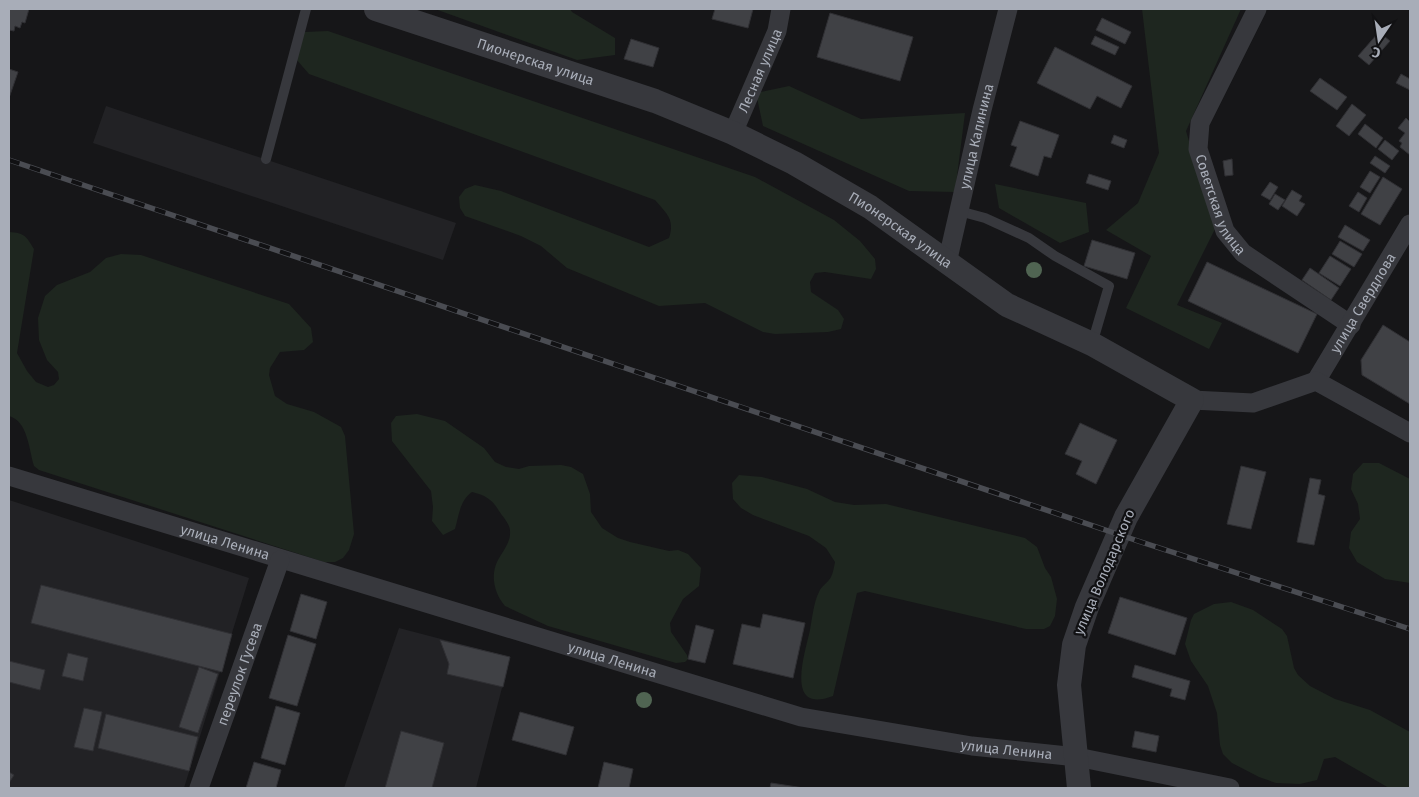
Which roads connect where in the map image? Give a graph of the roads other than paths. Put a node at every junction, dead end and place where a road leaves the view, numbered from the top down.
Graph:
1 (306, 9) edge
2 (376, 9) edge
3 (781, 9) edge
4 (1008, 9) edge
5 (1257, 9) edge
6 (733, 133) junction
7 (266, 159) dead end
8 (959, 211) junction
9 (1410, 224) edge
10 (947, 263) junction
11 (1351, 325) junction
12 (1092, 344) junction
13 (1316, 381) junction
14 (1192, 400) junction
15 (1410, 433) edge
16 (9, 476) edge
17 (280, 560) junction
18 (1077, 757) junction
19 (199, 788) edge
20 (1079, 788) edge
21 (1230, 788) edge

1 - 7 lane
2 - 6 street, Пионерская улица
3 - 6 street, Лесная улица
4 - 8 street, улица Калинина
5 - 11 street, Советская улица
6 - 10 street, Пионерская улица
8 - 10 street, улица Калинина
8 - 12 lane
9 - 11 street, улица Свердлова
10 - 12 street, Пионерская улица
11 - 13 street, улица Свердлова
12 - 14 street, Пионерская улица
13 - 14 street, Пионерская улица
13 - 15 street
14 - 18 street, улица Володарского
16 - 17 street, улица Ленина
17 - 18 street, улица Ленина
17 - 19 street, переулок Гусева
18 - 20 street, улица Володарского
18 - 21 street, улица Ленина

